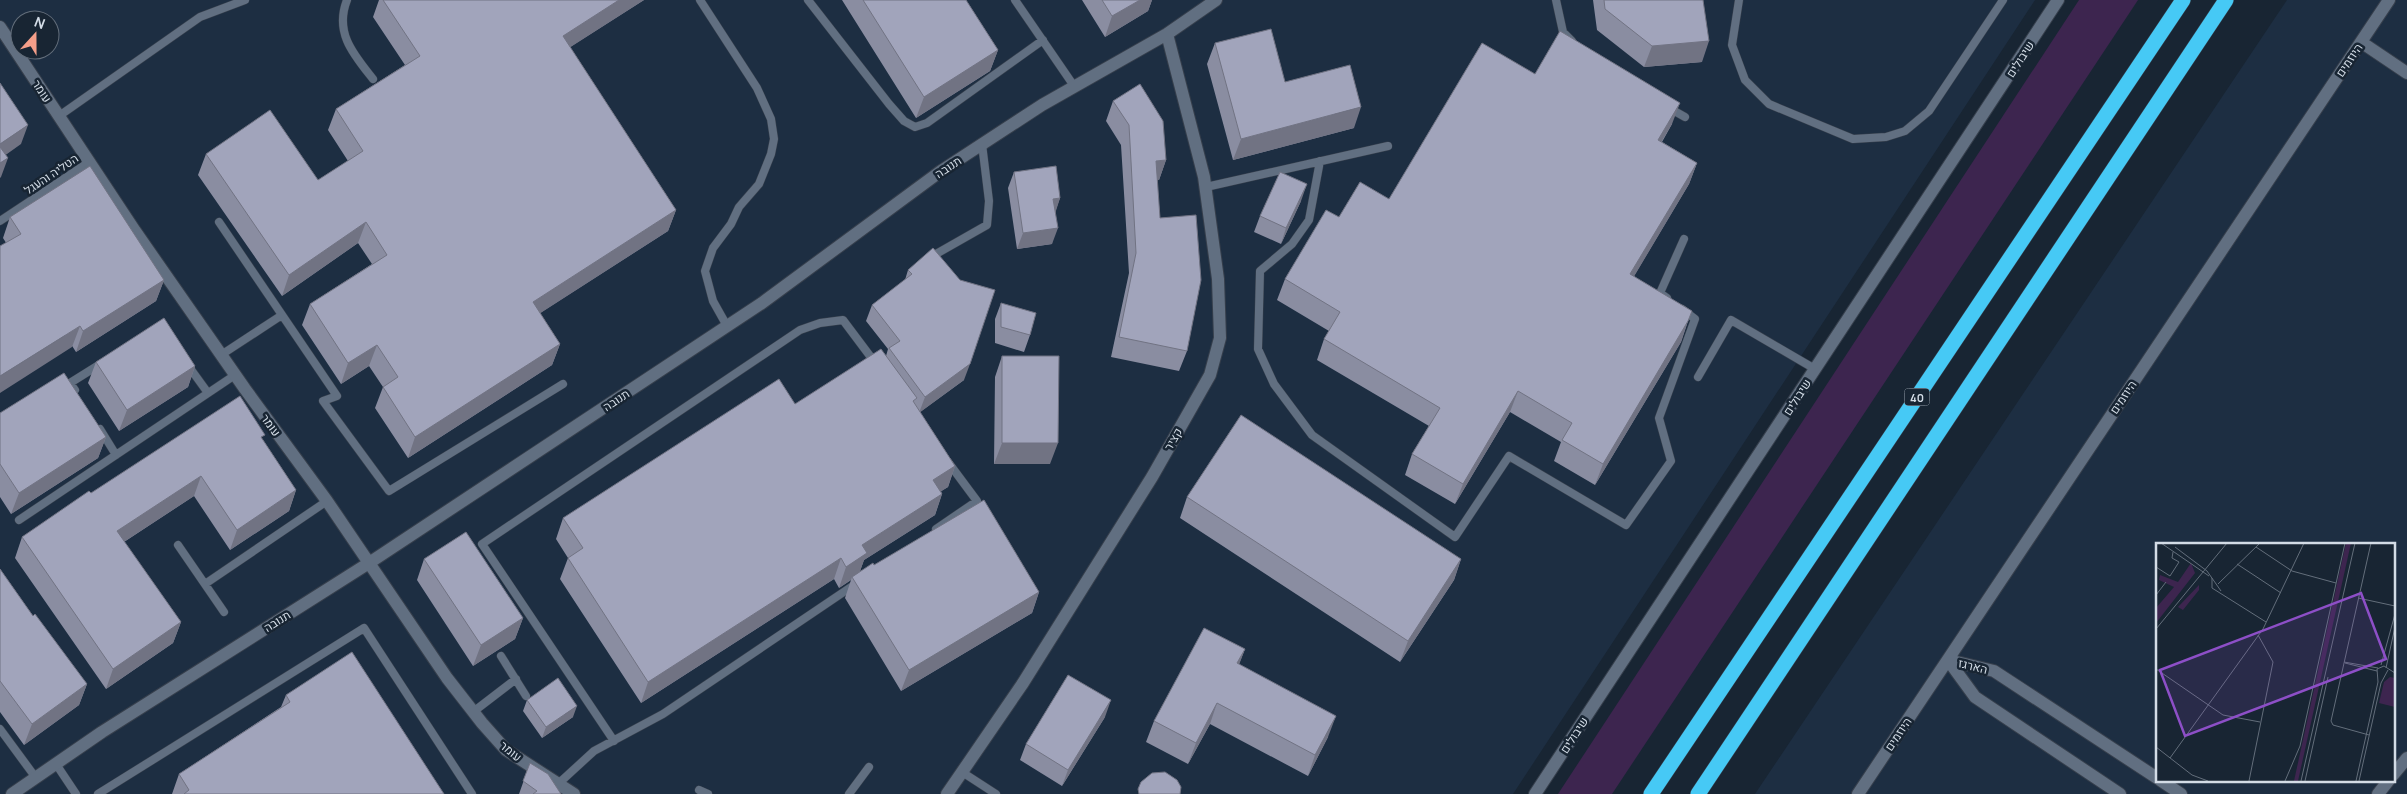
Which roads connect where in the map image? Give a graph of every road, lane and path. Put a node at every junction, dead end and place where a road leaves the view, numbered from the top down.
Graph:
1 (245, 0) edge
2 (347, 0) edge
3 (700, 0) edge
4 (808, 0) edge
5 (1014, 0) edge
6 (1216, 0) edge
7 (1556, 0) edge
8 (1740, 0) edge
9 (2003, 0) edge
10 (2058, 0) edge
11 (2183, 0) edge
12 (2226, 0) edge
13 (2389, 0) edge
14 (0, 27) edge
15 (1167, 34) junction
16 (1042, 40) junction
17 (2361, 42) junction
18 (1575, 45) edge
19 (2407, 73) edge
20 (374, 80) dead end
21 (1074, 86) junction
22 (1660, 103) edge
23 (58, 116) junction
24 (1685, 118) dead end
25 (982, 144) junction
26 (1388, 146) dead end
27 (1320, 161) junction
28 (89, 162) junction
29 (1206, 188) junction
30 (0, 221) edge
31 (219, 222) dead end
32 (1684, 239) dead end
33 (927, 260) edge
34 (282, 315) junction
35 (727, 326) junction
36 (221, 355) junction
37 (181, 356) edge
38 (111, 357) edge
39 (1815, 369) junction
40 (235, 375) junction
41 (884, 375) edge
42 (1698, 377) dead end
43 (563, 384) dead end
44 (208, 393) junction
45 (80, 399) edge
46 (96, 423) edge
47 (942, 454) edge
48 (116, 455) junction
49 (327, 501) junction
50 (19, 520) dead end
51 (928, 535) edge
52 (178, 545) dead end
53 (369, 563) junction
54 (861, 580) edge
55 (204, 584) junction
56 (224, 612) dead end
57 (500, 656) dead end
58 (1948, 660) junction
59 (516, 680) junction
60 (526, 696) dead end
61 (473, 712) junction
62 (0, 729) edge
63 (614, 741) junction
64 (2407, 758) edge
65 (56, 764) junction
66 (869, 767) dead end
67 (962, 772) junction
68 (2394, 774) edge
69 (2156, 777) edge
70 (36, 778) junction
71 (2163, 782) edge
72 (2387, 782) edge
73 (558, 784) junction
74 (699, 790) dead end
75 (12, 794) edge
76 (76, 794) edge
77 (98, 794) edge
78 (472, 794) edge
79 (574, 794) edge
80 (708, 794) edge
81 (849, 794) edge
82 (947, 794) edge
83 (996, 794) edge
84 (1536, 794) edge
85 (1651, 794) edge
86 (1698, 794) edge
87 (1858, 794) edge
88 (2120, 794) edge
89 (2181, 794) edge
90 (2378, 794) edge

1 - 23 lane
2 - 20 lane
3 - 35 lane
4 - 16 lane
5 - 16 lane
6 - 15 street, תנובה
7 - 18 lane
8 - 9 lane
10 - 39 street, שיבולים
11 - 85 highway, 40
12 - 86 highway
13 - 17 street, היוזמים
14 - 23 street, עומר
15 - 21 street, תנובה
15 - 29 street, קציר
16 - 21 lane
17 - 19 street
17 - 58 street, היוזמים
21 - 25 street, תנובה
22 - 24 lane
23 - 28 street, עומר
25 - 33 lane
25 - 35 street, תנובה
26 - 27 lane
27 - 29 lane
27 - 32 lane
28 - 30 lane, הטליה והעגל
28 - 36 street, עומר
29 - 67 street, קציר
31 - 34 lane
34 - 36 lane
34 - 43 lane
35 - 53 street, תנובה
36 - 40 street, עומר
37 - 44 lane
38 - 45 lane
39 - 42 lane
39 - 84 street, שיבולים
40 - 44 lane
40 - 49 street, עומר
41 - 63 lane
44 - 48 lane
46 - 48 lane
47 - 51 lane
48 - 50 lane
49 - 53 street, עומר
49 - 55 lane
52 - 55 lane
53 - 61 street, עומר
53 - 65 street, תנובה
54 - 63 lane
55 - 56 lane
57 - 59 lane
58 - 69 street, הארגז
58 - 87 street, היוזמים
58 - 88 street, הארגז
59 - 60 lane
59 - 61 lane
61 - 73 street, עומר
62 - 70 lane
63 - 73 lane
64 - 68 street
65 - 70 street, תנובה
65 - 76 lane
66 - 81 lane
67 - 82 street, קציר
67 - 83 lane
70 - 75 street, תנובה
71 - 89 street
72 - 90 street
73 - 79 street, עומר
74 - 80 lane
77 - 78 lane

